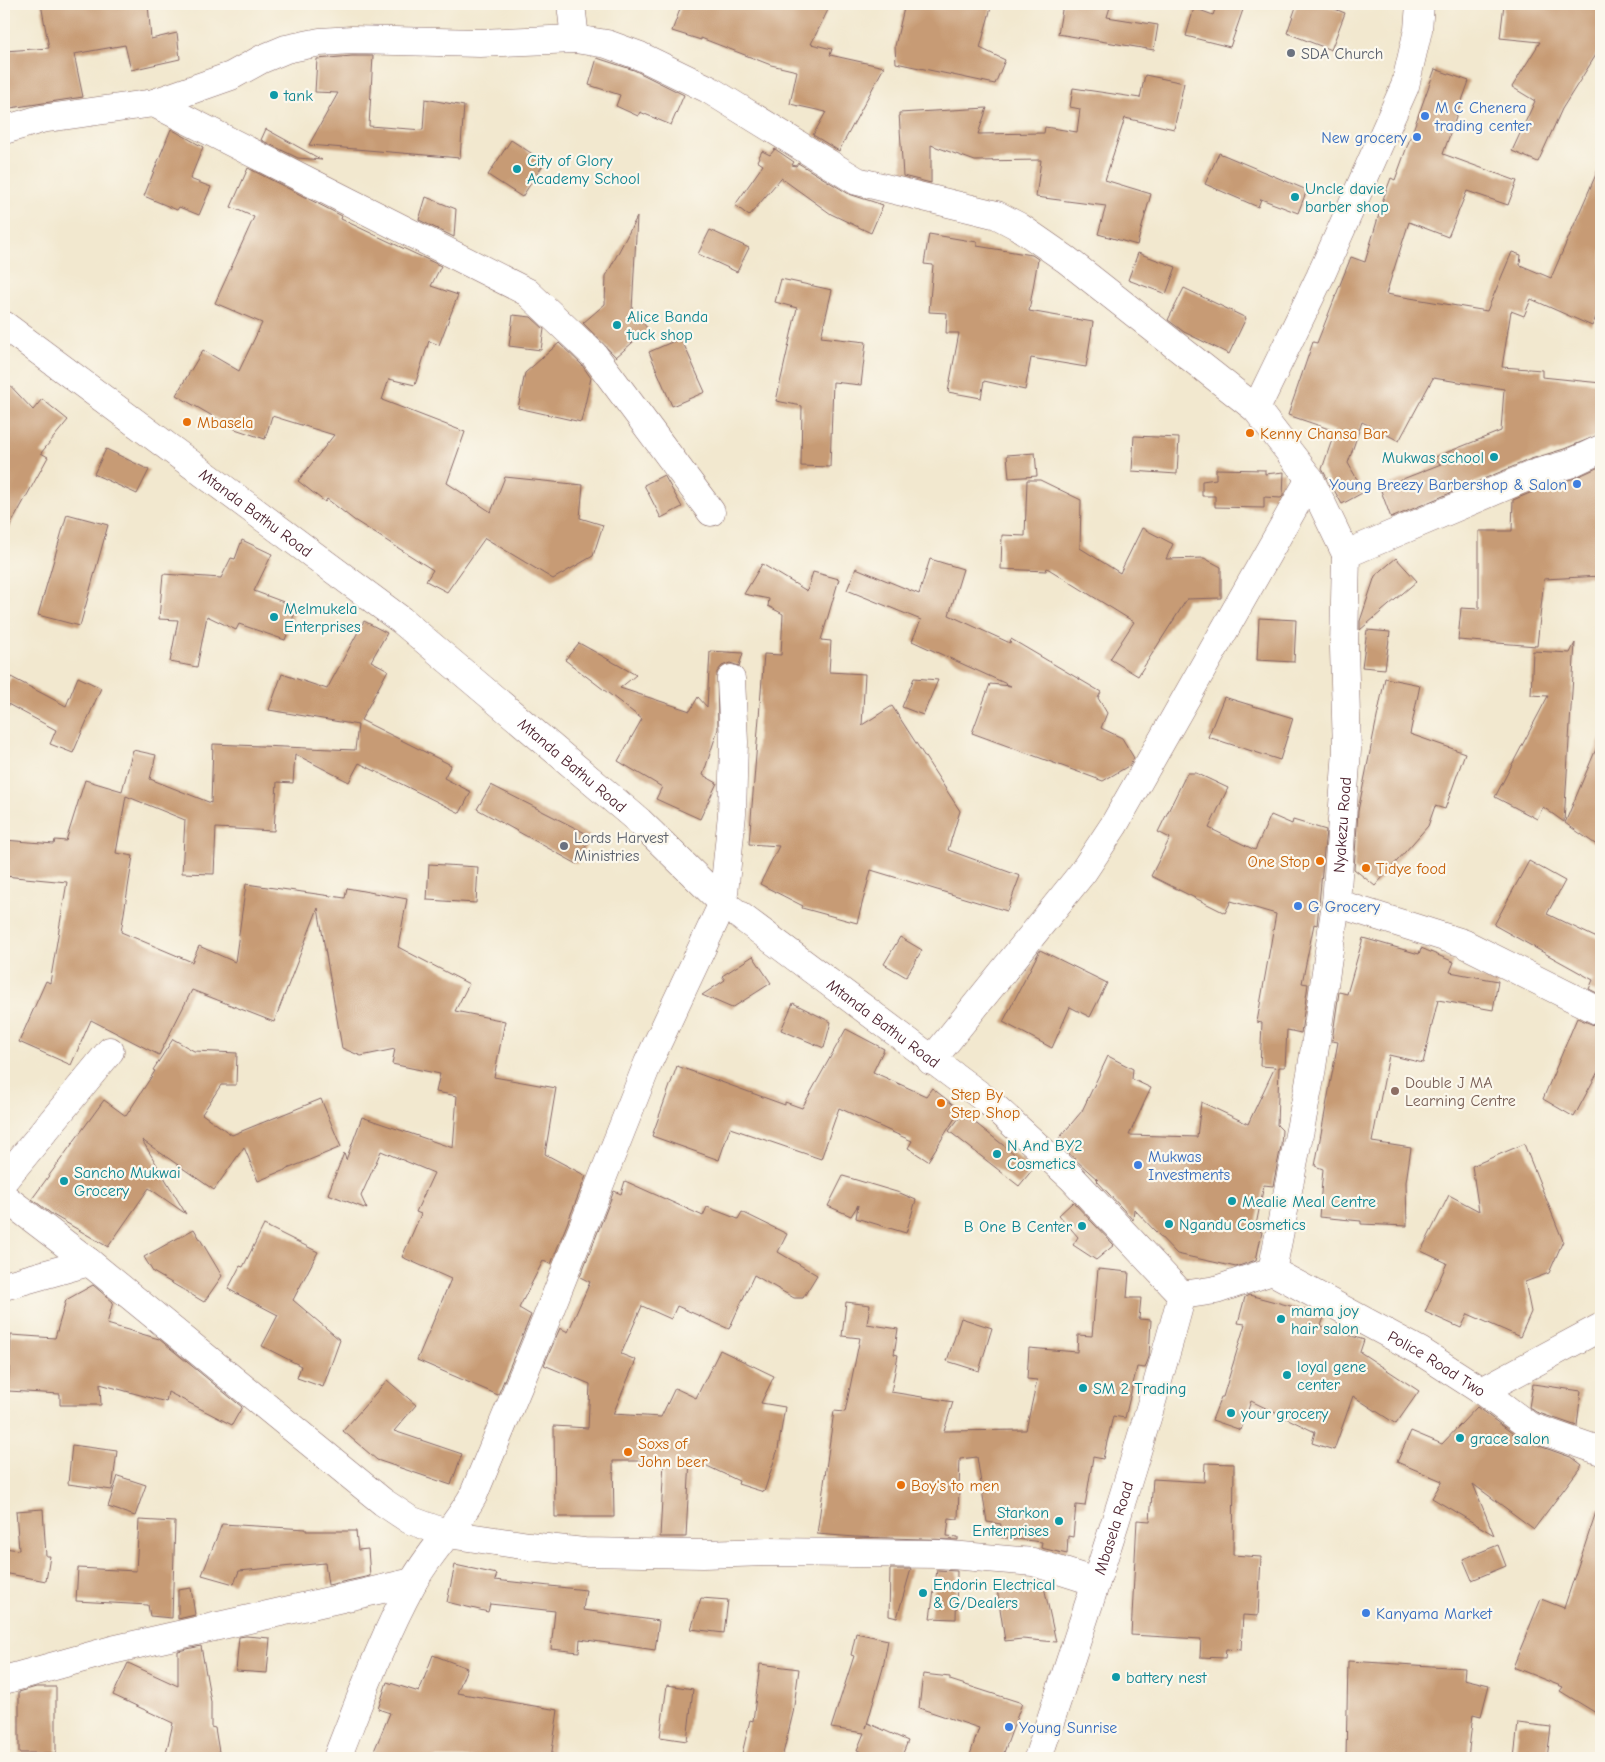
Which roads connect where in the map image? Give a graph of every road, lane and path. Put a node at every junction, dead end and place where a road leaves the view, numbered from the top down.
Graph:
1 (572, 4) edge
2 (1420, 4) edge
3 (575, 39) junction
4 (154, 103) junction
5 (4, 130) edge
6 (4, 324) edge
7 (1256, 409) junction
8 (1601, 449) edge
9 (1310, 479) junction
10 (711, 512) dead end
11 (1346, 554) junction
12 (732, 679) dead end
13 (1336, 902) junction
14 (723, 903) junction
15 (1601, 1012) edge
16 (110, 1051) dead end
17 (931, 1061) junction
18 (4, 1180) edge
19 (4, 1198) edge
20 (89, 1262) junction
21 (1272, 1271) junction
22 (4, 1286) edge
23 (1182, 1295) junction
24 (1601, 1327) edge
25 (1482, 1391) junction
26 (1601, 1451) edge
27 (448, 1534) junction
28 (412, 1582) junction
29 (1096, 1582) junction
30 (4, 1680) edge
31 (337, 1758) edge
32 (1038, 1758) edge

1 - 3 street
2 - 7 street
3 - 4 street
3 - 7 street
4 - 5 street
4 - 10 street
6 - 14 street, Mtanda Bathu Road
7 - 9 street
8 - 11 street
9 - 11 street
9 - 17 street
11 - 13 street, Nyakezu Road
12 - 14 street
13 - 15 street
13 - 21 street, Nyakezu Road
14 - 17 street, Mtanda Bathu Road
14 - 27 street
16 - 18 street
17 - 23 street, Mtanda Bathu Road
19 - 20 street
20 - 22 street
20 - 27 street
21 - 23 street
21 - 25 street, Police Road Two
23 - 29 street, Mbasela Road
24 - 25 street
25 - 26 street, Police Road Two
27 - 28 street
27 - 29 street
28 - 30 street
28 - 31 street
29 - 32 street, Mbasela Road

